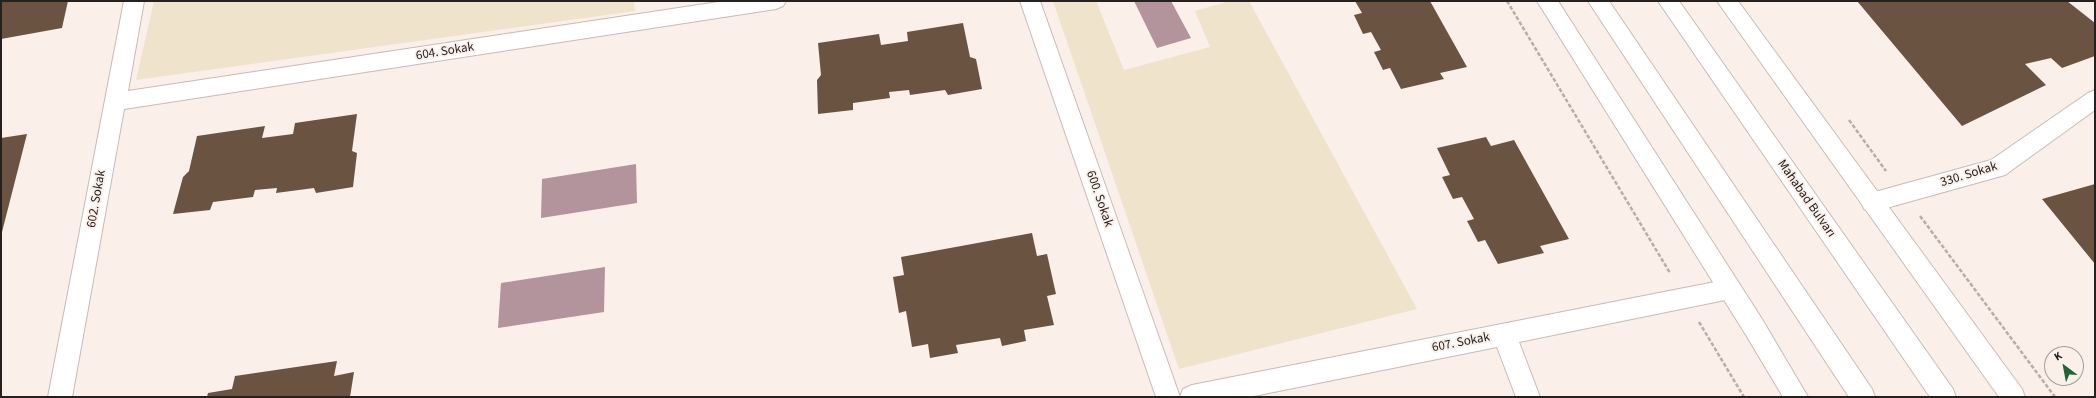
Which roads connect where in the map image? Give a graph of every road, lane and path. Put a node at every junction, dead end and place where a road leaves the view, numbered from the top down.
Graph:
1 (134, 1) edge
2 (776, 1) edge
3 (1030, 1) edge
4 (1507, 1) edge
5 (1547, 1) edge
6 (1598, 1) edge
7 (1668, 1) edge
8 (1727, 1) edge
9 (2095, 99) edge
10 (114, 102) junction
11 (1872, 202) junction
12 (1730, 289) junction
13 (1685, 298) junction
14 (1504, 335) junction
15 (60, 397) edge
16 (1168, 397) edge
17 (1192, 397) edge
18 (1528, 397) edge
19 (1744, 397) edge
20 (1796, 397) edge
21 (1863, 397) edge
22 (1944, 397) edge
23 (2013, 397) edge

1 - 10 street, 602. Sokak
2 - 10 street, 604. Sokak
3 - 16 street, 600. Sokak
4 - 13 path
5 - 12 street
6 - 21 street
7 - 22 street, Mahabad Bulvarı
8 - 11 street
9 - 11 street, 330. Sokak
10 - 15 street, 602. Sokak
11 - 23 street
12 - 13 street, 607. Sokak
12 - 20 street
13 - 14 street, 607. Sokak
13 - 19 path
14 - 17 street, 607. Sokak
14 - 18 street

